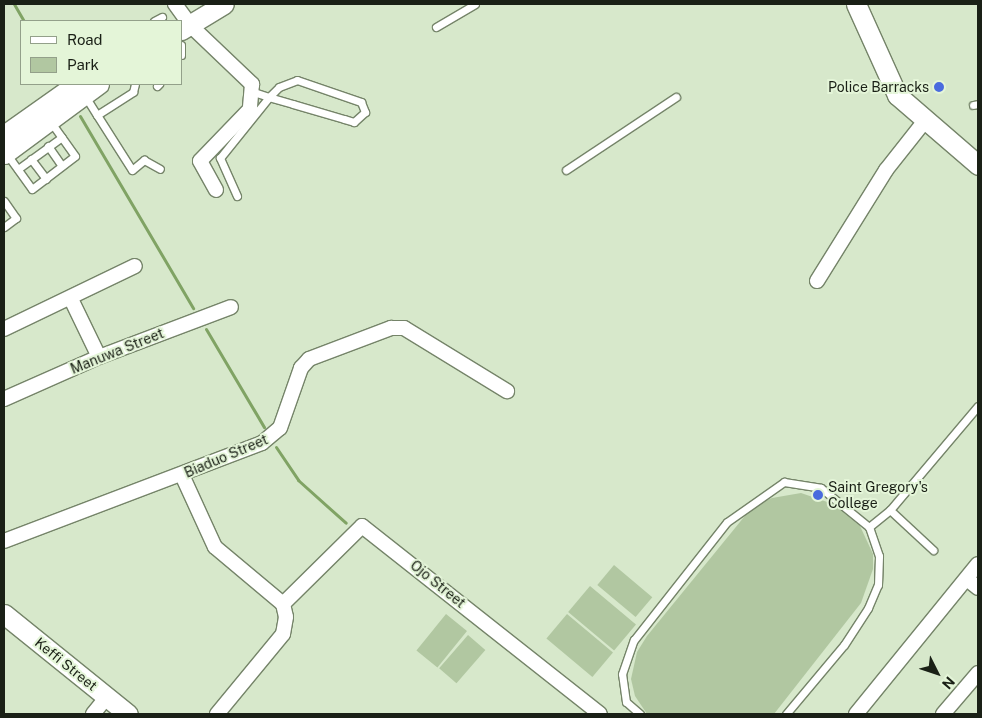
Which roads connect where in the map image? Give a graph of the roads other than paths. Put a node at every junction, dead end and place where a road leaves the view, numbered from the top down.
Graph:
1 (202, 4) edge
2 (224, 4) edge
3 (475, 4) edge
4 (856, 4) edge
5 (177, 19) edge
6 (182, 23) edge
7 (436, 26) dead end
8 (136, 85) edge
9 (84, 86) edge
10 (254, 92) junction
11 (269, 97) junction
12 (676, 97) dead end
13 (97, 115) junction
14 (49, 120) junction
15 (924, 122) junction
16 (62, 137) junction
17 (48, 146) junction
18 (4, 147) edge
19 (32, 159) junction
20 (978, 165) edge
21 (62, 166) junction
22 (160, 168) dead end
23 (18, 170) junction
24 (566, 170) dead end
25 (46, 179) junction
26 (216, 190) dead end
27 (237, 196) dead end
28 (4, 201) edge
29 (4, 227) edge
30 (134, 266) dead end
31 (815, 284) dead end
32 (71, 299) junction
33 (231, 307) dead end
34 (4, 329) edge
35 (99, 357) junction
36 (507, 391) dead end
37 (4, 399) edge
38 (978, 406) edge
39 (182, 475) junction
40 (890, 510) junction
41 (869, 527) junction
42 (4, 542) edge
43 (933, 550) dead end
44 (978, 564) edge
45 (966, 578) junction
46 (978, 588) edge
47 (283, 604) junction
48 (4, 614) edge
49 (978, 673) edge
50 (106, 697) junction
51 (93, 714) edge
52 (128, 714) edge
53 (217, 714) edge
54 (600, 714) edge
55 (640, 714) edge
56 (786, 714) edge
57 (856, 714) edge
58 (943, 714) edge

1 - 5 main road
2 - 5 main road
3 - 7 lane
4 - 15 main road
6 - 10 street
8 - 13 lane
9 - 13 lane
9 - 14 main road
9 - 18 main road
10 - 11 lane
10 - 26 street
11 - 11 lane
11 - 27 lane
12 - 24 lane
13 - 22 lane
14 - 16 lane
14 - 18 main road
15 - 20 main road
15 - 31 street
16 - 17 lane
16 - 21 lane
17 - 19 lane
17 - 21 lane
18 - 23 lane
19 - 23 lane
19 - 25 lane
21 - 25 lane
23 - 25 lane
28 - 29 lane
30 - 32 street
32 - 34 street
32 - 35 street
33 - 35 street, Manuwa Street
35 - 37 street, Manuwa Street
36 - 39 street, Biaduo Street
38 - 40 lane
39 - 42 street, Biaduo Street
39 - 47 street
40 - 41 lane
40 - 43 lane
41 - 55 lane
41 - 56 lane
44 - 45 street
45 - 46 street
45 - 57 street
47 - 53 street
47 - 54 street, Ojo Street
48 - 50 main road, Keffi Street
49 - 58 street
50 - 51 street
50 - 52 main road, Keffi Street

